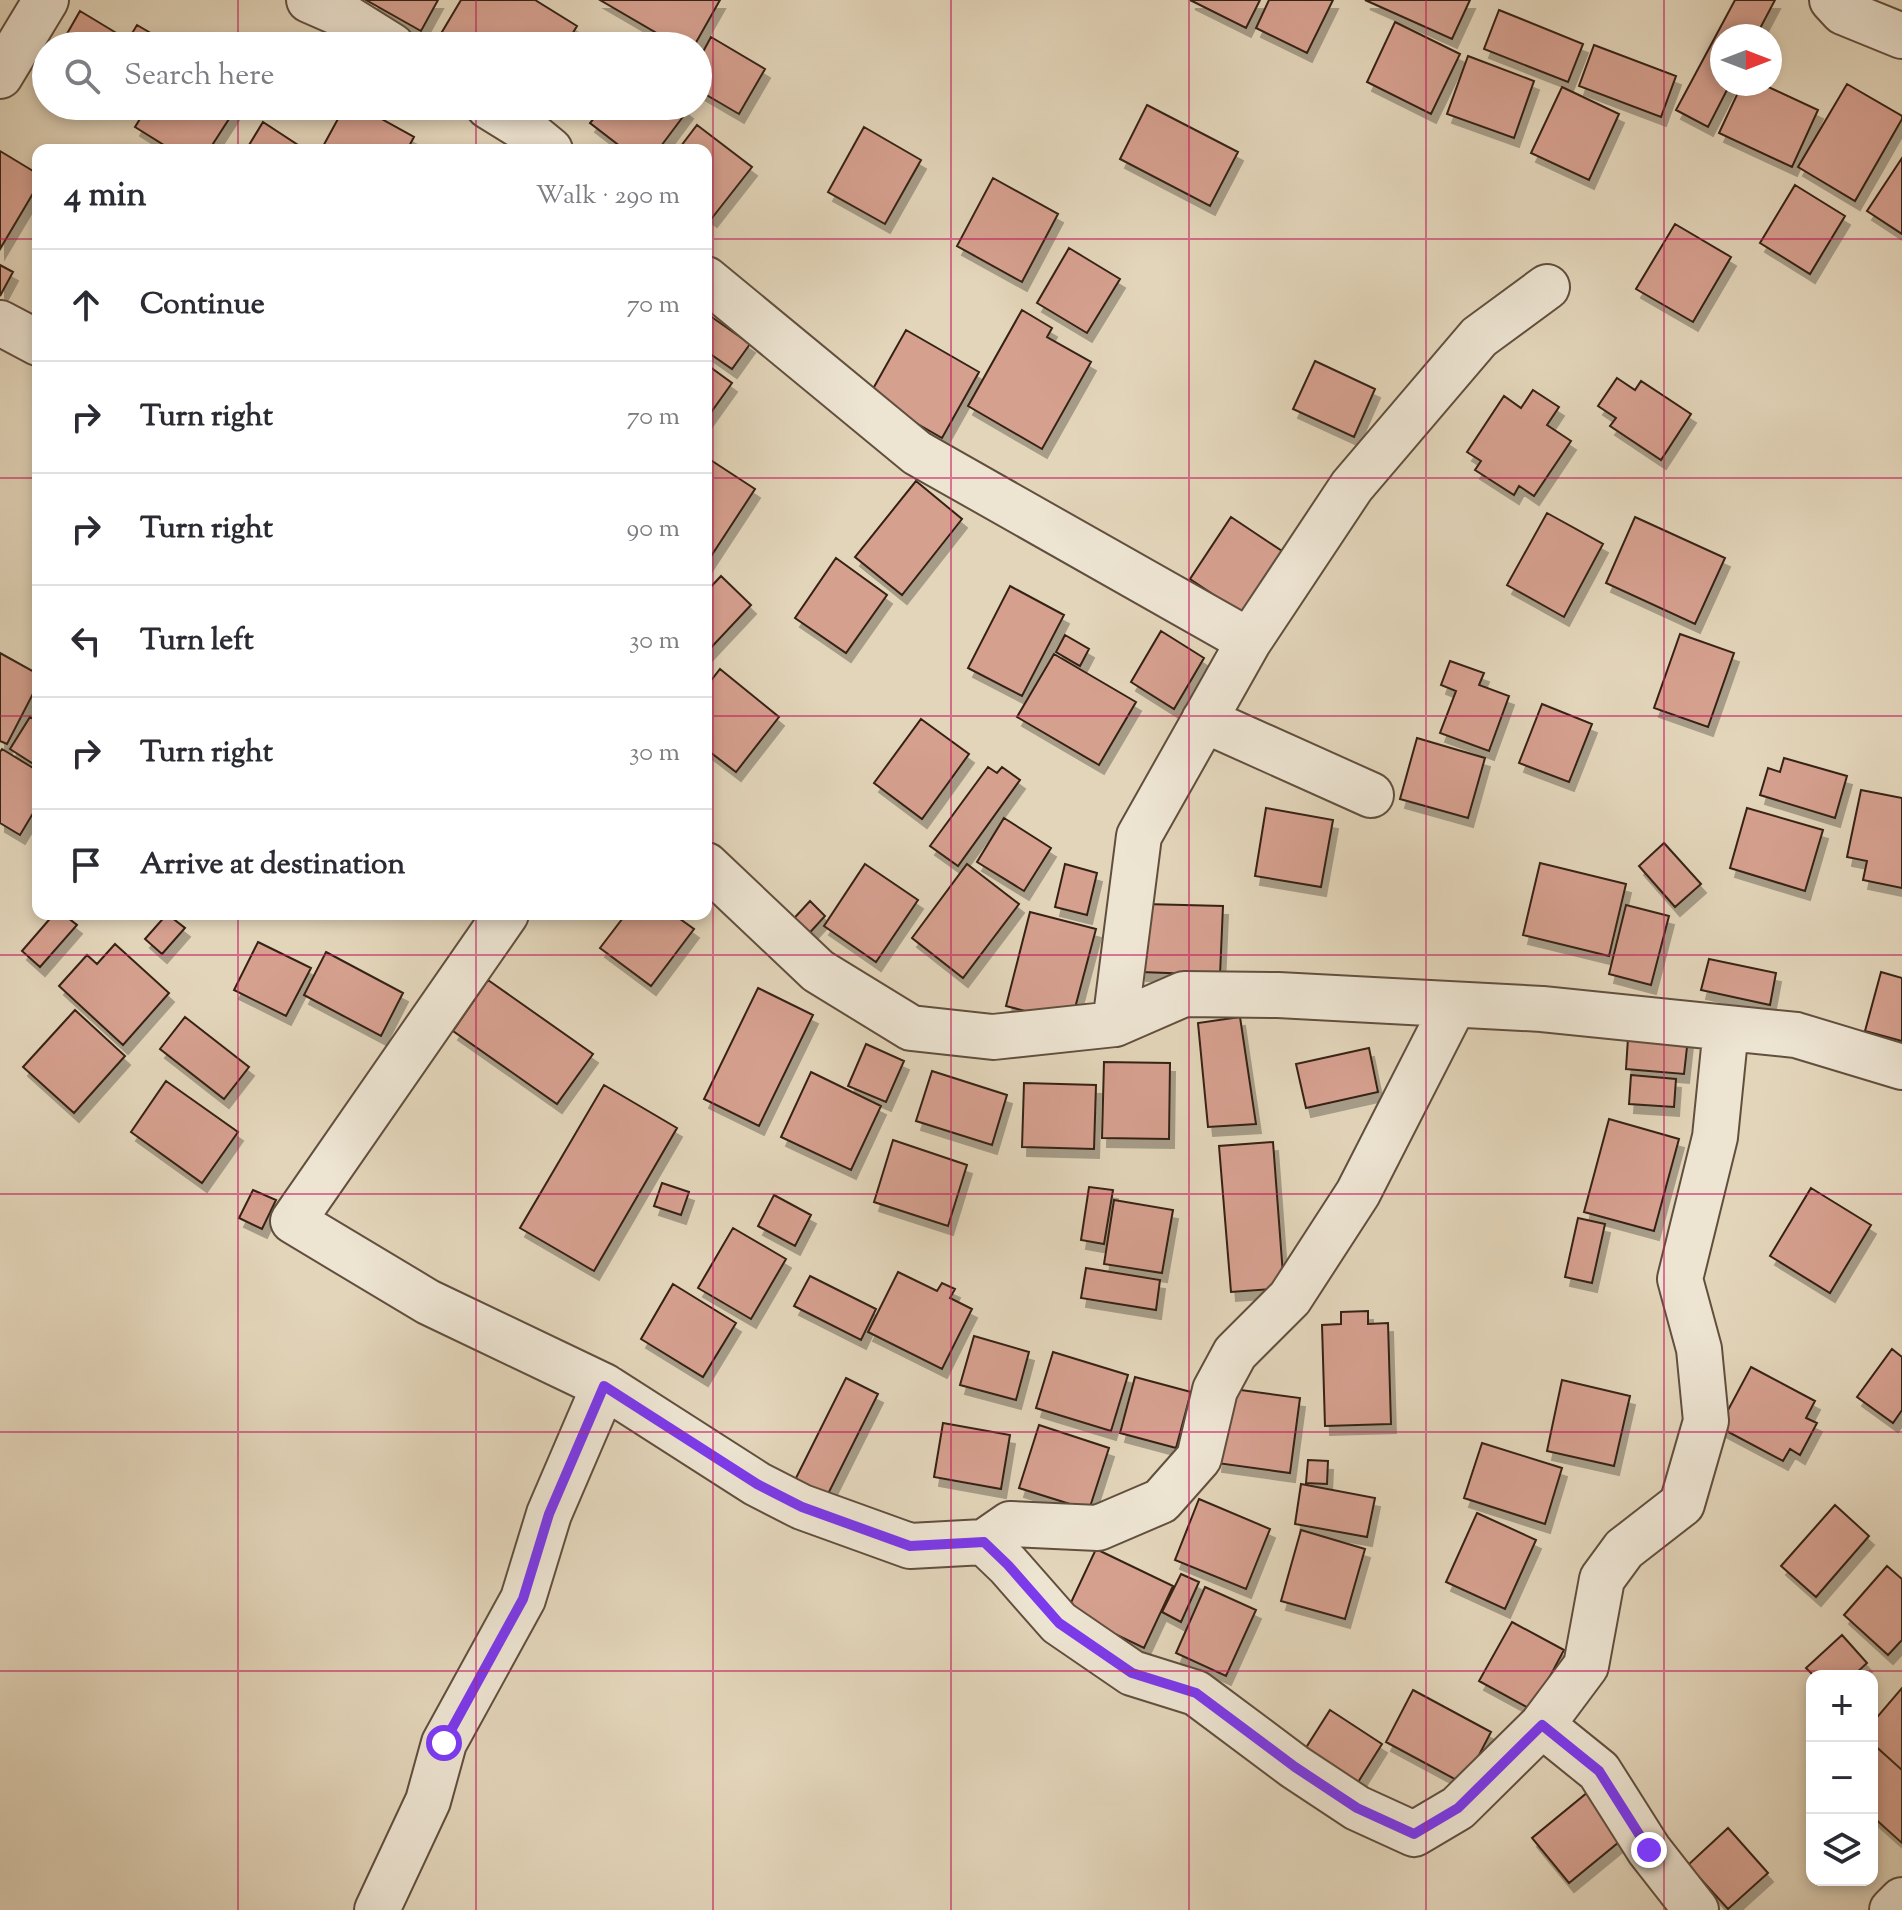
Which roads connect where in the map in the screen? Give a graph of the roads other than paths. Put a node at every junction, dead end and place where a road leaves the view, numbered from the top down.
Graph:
1 (46, 0) edge
2 (309, 0) edge
3 (1832, 0) edge
4 (370, 32) edge
5 (1902, 36) edge
6 (0, 76) edge
7 (511, 120) edge
8 (543, 144) edge
9 (712, 284) edge
10 (1547, 287) dead end
11 (0, 323) edge
12 (32, 340) edge
13 (1249, 641) junction
14 (1204, 720) junction
15 (1371, 795) dead end
16 (712, 871) edge
17 (502, 920) edge
18 (1454, 1005) junction
19 (1115, 1024) junction
20 (1726, 1028) junction
21 (1902, 1067) edge
22 (604, 1386) junction
23 (984, 1542) junction
24 (1542, 1725) junction
25 (1902, 1900) edge
26 (377, 1910) edge
27 (1696, 1910) edge
28 (1892, 1910) edge

1 - 6 street
2 - 4 street
3 - 5 street
7 - 8 street
9 - 13 street
10 - 13 street
11 - 12 street
13 - 14 street
14 - 15 street
14 - 19 street
16 - 19 street
17 - 22 street
18 - 19 street
18 - 20 street
18 - 23 street
20 - 21 street
20 - 24 street
22 - 23 street
22 - 26 street
23 - 24 street
24 - 27 street
25 - 28 street

